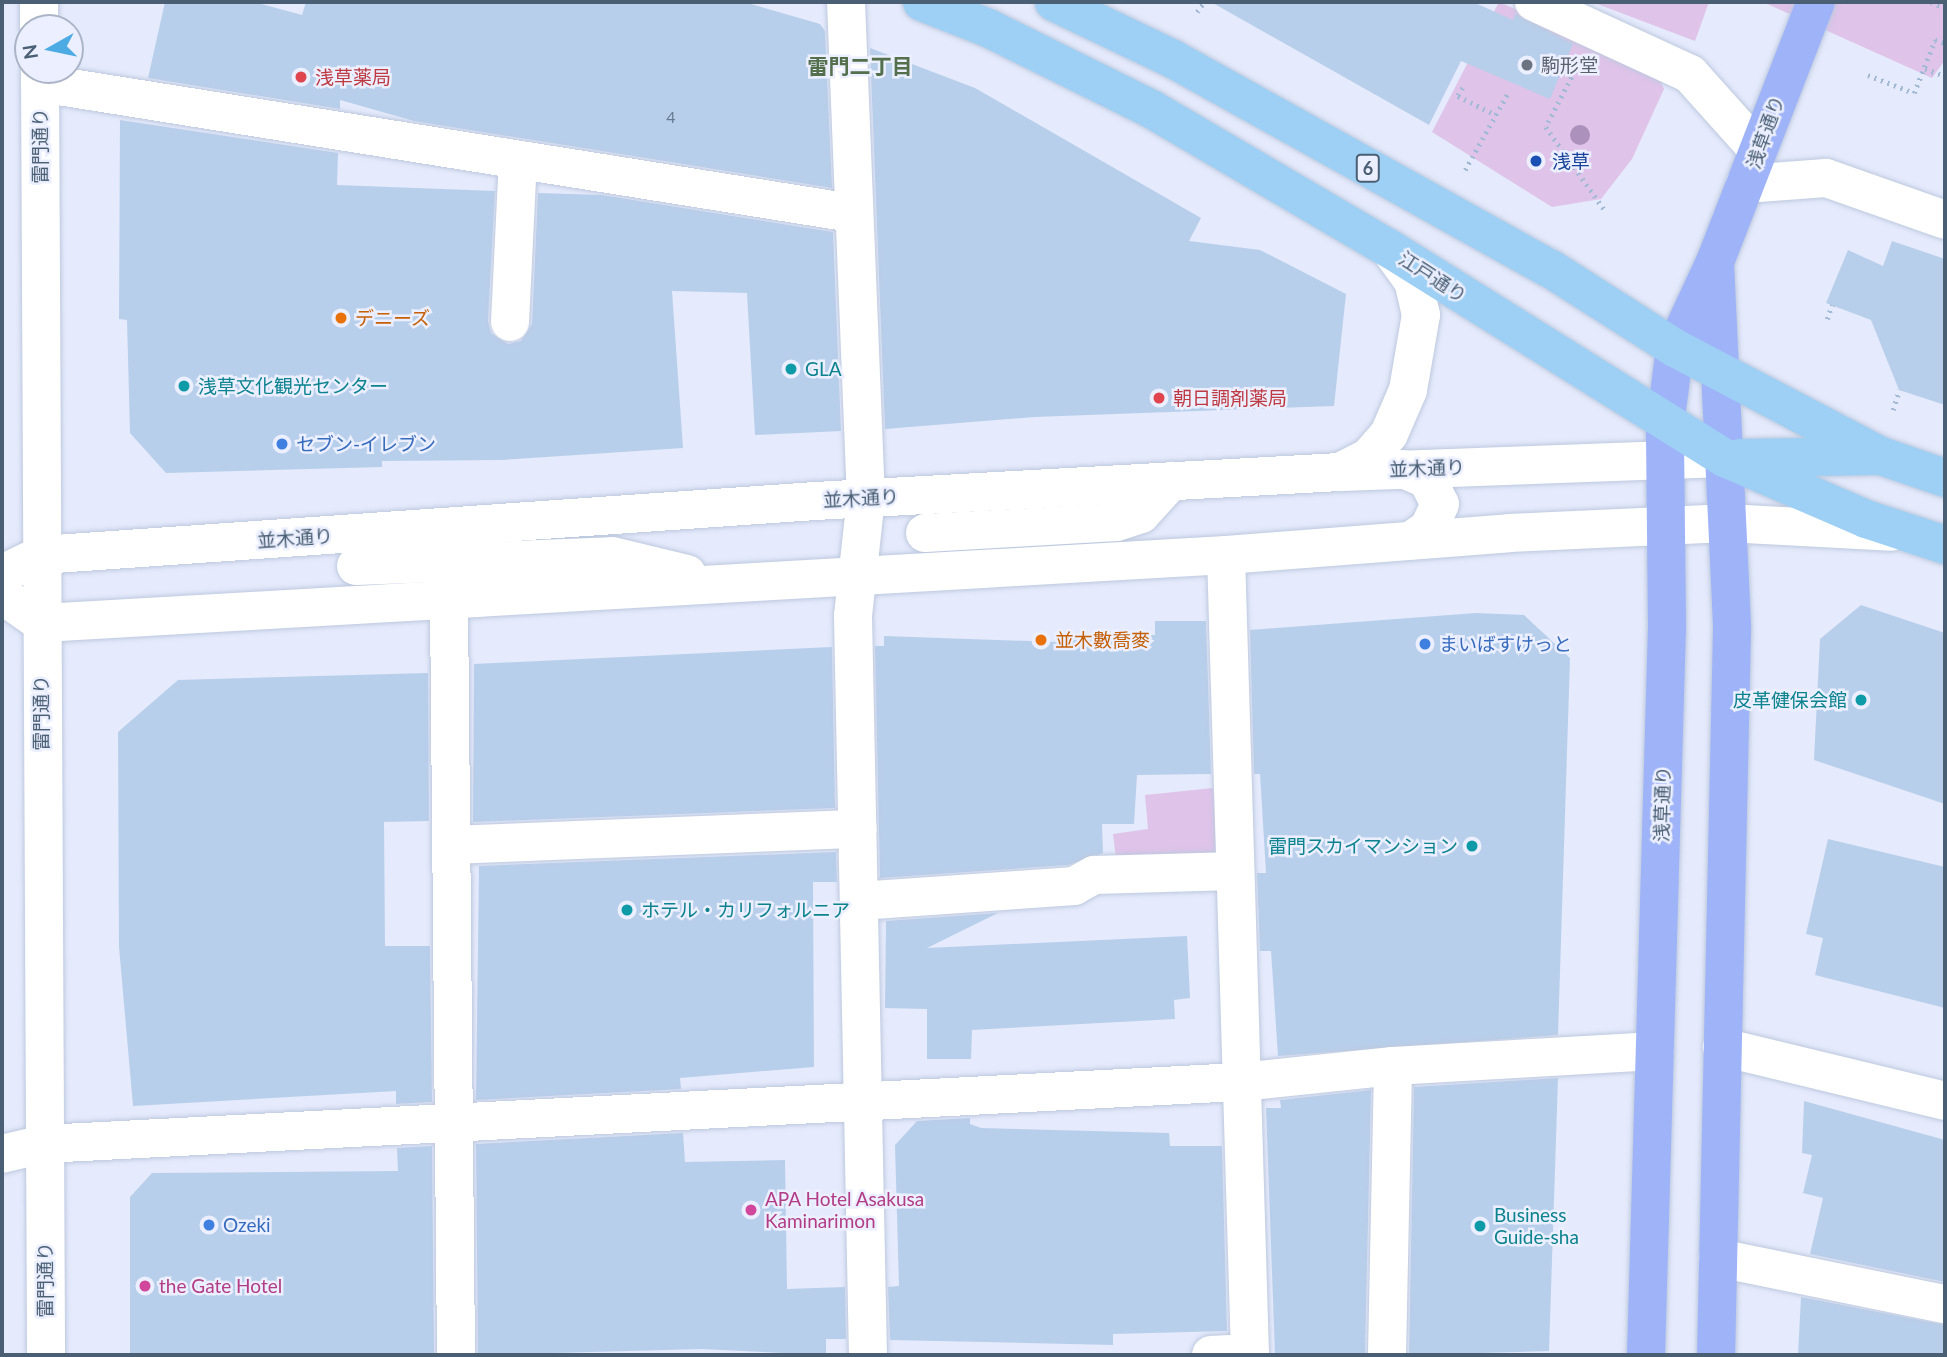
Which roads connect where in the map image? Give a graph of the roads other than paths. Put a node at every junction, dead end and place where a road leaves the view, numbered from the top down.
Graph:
1 (846, 2) edge
2 (922, 2) edge
3 (1054, 2) edge
4 (1534, 2) edge
5 (1816, 2) edge
6 (40, 84) edge
7 (80, 84) edge
8 (518, 160) junction
9 (1751, 167) junction
10 (852, 213) junction
11 (1945, 220) edge
12 (1390, 249) junction
13 (1715, 262) junction
14 (510, 322) dead end
15 (1675, 348) junction
16 (1723, 373) junction
17 (1665, 441) junction
18 (1881, 456) junction
19 (1725, 458) junction
20 (1403, 469) junction
21 (1340, 472) junction
22 (1945, 478) edge
23 (1171, 481) junction
24 (866, 498) junction
25 (1727, 523) junction
26 (1666, 525) junction
27 (925, 533) dead end
28 (1412, 540) junction
29 (1928, 540) edge
30 (41, 555) junction
31 (1226, 555) junction
32 (356, 566) dead end
33 (2, 574) edge
34 (856, 574) junction
35 (723, 583) junction
36 (2, 595) edge
37 (449, 601) junction
38 (41, 623) junction
39 (858, 829) junction
40 (452, 845) junction
41 (1236, 871) junction
42 (859, 901) junction
43 (1722, 1047) junction
44 (1655, 1051) junction
45 (1393, 1066) junction
46 (1241, 1082) junction
47 (864, 1100) junction
48 (1945, 1101) edge
49 (454, 1120) junction
50 (44, 1144) junction
51 (2, 1154) edge
52 (1718, 1258) junction
53 (1945, 1304) edge
54 (1250, 1354) edge
55 (46, 1355) edge
56 (456, 1355) edge
57 (868, 1355) edge
58 (1212, 1355) edge
59 (1387, 1355) edge
60 (1646, 1355) edge
61 (1716, 1355) edge

1 - 10 street
2 - 12 highway, 江戸通り
3 - 15 highway, 6
4 - 9 street
5 - 9 main road, 浅草通り
6 - 30 street, 雷門通り
7 - 8 street
8 - 10 street
8 - 14 street
9 - 11 street
9 - 13 main road, 浅草通り
10 - 24 street
12 - 17 highway, 江戸通り
12 - 21 street
13 - 15 main road, 浅草通り
13 - 16 main road, 浅草通り
15 - 16 highway, 6
15 - 17 main road, 浅草通り
16 - 18 highway, 6
16 - 19 main road, 浅草通り
17 - 19 highway, 江戸通り
17 - 20 street, 並木通り
17 - 26 main road, 浅草通り
18 - 19 highway
18 - 22 highway, 6
19 - 25 main road, 浅草通り
19 - 29 highway, 江戸通り
20 - 21 street, 並木通り
20 - 28 street
21 - 23 street, 並木通り
23 - 24 street, 並木通り
23 - 27 street
24 - 30 street, 並木通り
24 - 34 street
25 - 26 street
25 - 29 street
25 - 43 main road, 浅草通り
26 - 28 street
26 - 44 main road, 浅草通り
28 - 31 street
30 - 33 street, 並木通り
30 - 38 street, 雷門通り
31 - 34 street
31 - 41 street
32 - 35 street
34 - 35 street
34 - 39 street
35 - 37 street
36 - 38 street
37 - 38 street
37 - 40 street
38 - 50 street, 雷門通り
39 - 40 street
39 - 42 street
40 - 49 street
41 - 42 street
41 - 46 street
42 - 47 street
43 - 48 street
43 - 52 main road, 浅草通り
44 - 45 street
44 - 60 main road, 浅草通り
45 - 46 street
45 - 59 street
46 - 47 street
46 - 54 street
47 - 49 street
47 - 57 street
49 - 50 street
49 - 56 street
50 - 51 street
50 - 55 street, 雷門通り
52 - 53 street
52 - 61 main road, 浅草通り
54 - 58 street

